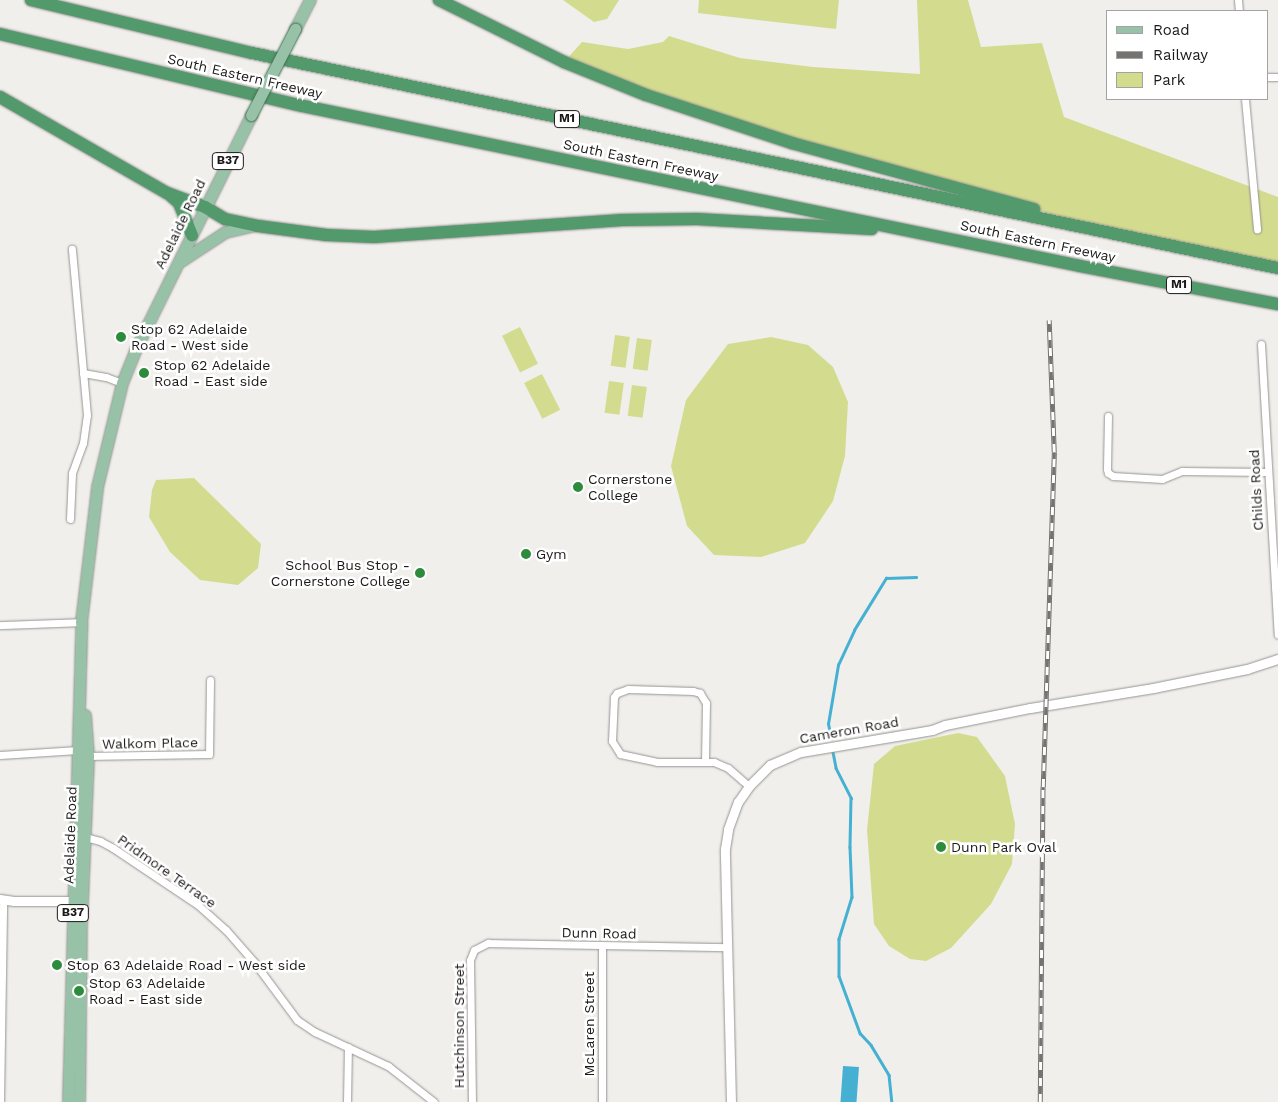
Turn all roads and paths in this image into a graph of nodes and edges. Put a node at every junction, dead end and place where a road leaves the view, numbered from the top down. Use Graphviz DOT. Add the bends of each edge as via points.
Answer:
graph roads {
  1 [pos="31,0"];
  2 [pos="310,0"];
  3 [pos="440,0"];
  4 [pos="0,34"];
  5 [pos="0,97"];
  6 [pos="1245,100"];
  7 [pos="168,193"];
  8 [pos="205,207"];
  9 [pos="258,226"];
  10 [pos="1257,228"];
  11 [pos="917,232"];
  12 [pos="1105,232"];
  13 [pos="192,236"];
  14 [pos="72,249"];
  15 [pos="179,262"];
  16 [pos="1278,268"];
  17 [pos="1278,304"];
  18 [pos="1261,344"];
  19 [pos="83,373"];
  20 [pos="122,383"];
  21 [pos="1108,416"];
  22 [pos="1268,472"];
  23 [pos="70,519"];
  24 [pos="81,622"];
  25 [pos="0,625"];
  26 [pos="1278,634"];
  27 [pos="1278,659"];
  28 [pos="210,680"];
  29 [pos="0,754"];
  30 [pos="81,754"];
  31 [pos="705,761"];
  32 [pos="749,786"];
  33 [pos="85,837"];
  34 [pos="2,899"];
  35 [pos="78,901"];
  36 [pos="602,945"];
  37 [pos="726,947"];
  38 [pos="474,950"];
  39 [pos="348,1047"];
  40 [pos="0,1102"];
  41 [pos="68,1102"];
  42 [pos="79,1102"];
  43 [pos="347,1102"];
  44 [pos="434,1102"];
  45 [pos="472,1102"];
  46 [pos="602,1102"];
  47 [pos="731,1102"];
  1 -- 12 [label="highway, South Eastern Freeway / M1" via="252,53"];
  2 -- 8 [label="main road, Adelaide Road / B37, bridge"];
  3 -- 12 [label="highway" via="564,62 706,117 1077,221"];
  4 -- 11 [label="highway, South Eastern Freeway / M1" via="303,106"];
  5 -- 7 [label="highway"];
  6 -- 10 [label="street"];
  7 -- 8 [label="highway"];
  7 -- 13 [label="highway" via="179,203"];
  8 -- 9 [label="highway" via="225,219"];
  8 -- 13 [label="main road, Adelaide Road / B37"];
  9 -- 11 [label="highway" via="326,235 374,237 622,220 697,219"];
  9 -- 15 [label="main road" via="225,232"];
  11 -- 17 [label="highway, South Eastern Freeway / M1"];
  12 -- 16 [label="highway, South Eastern Freeway / M1"];
  13 -- 15 [label="main road, Adelaide Road / B37"];
  14 -- 19 [label="street"];
  15 -- 20 [label="main road, Adelaide Road / B37" via="146,326"];
  18 -- 22 [label="street, Childs Road"];
  19 -- 20 [label="street"];
  19 -- 23 [label="street" via="87,415 83,443 72,474"];
  20 -- 24 [label="main road, Adelaide Road / B37" via="97,487"];
  21 -- 22 [label="street" via="1107,469 1113,476 1162,479 1182,471"];
  22 -- 26 [label="street, Childs Road"];
  24 -- 25 [label="street"];
  24 -- 30 [label="main road, Adelaide Road / B37"];
  27 -- 32 [label="street, Cameron Road" via="1247,669 1153,688 801,752 764,770"];
  28 -- 30 [label="street, Walkom Place" via="209,754"];
  29 -- 30 [label="street"];
  30 -- 33 [label="main road, Adelaide Road / B37"];
  30 -- 35 [label="main road, Adelaide Road / B37"];
  31 -- 31 [label="street" via="706,703 700,693 628,689 614,697 612,741 620,754 657,762"];
  31 -- 32 [label="street" via="722,765"];
  32 -- 37 [label="street, Cameron Road" via="735,807 725,849"];
  33 -- 35 [label="main road, Adelaide Road / B37"];
  33 -- 39 [label="street, Pridmore Terrace" via="102,842 198,905 254,962 297,1020"];
  34 -- 35 [label="street"];
  34 -- 40 [label="street"];
  35 -- 41 [label="main road, Adelaide Road / B37"];
  35 -- 42 [label="main road, Adelaide Road / B37"];
  36 -- 37 [label="street, Dunn Road"];
  36 -- 38 [label="street, Dunn Road" via="488,944"];
  36 -- 46 [label="street, McLaren Street"];
  37 -- 47 [label="street, Cameron Road"];
  38 -- 45 [label="street, Hutchinson Street" via="470,960"];
  39 -- 43 [label="street"];
  39 -- 44 [label="street, Pridmore Terrace" via="388,1066"];
}
